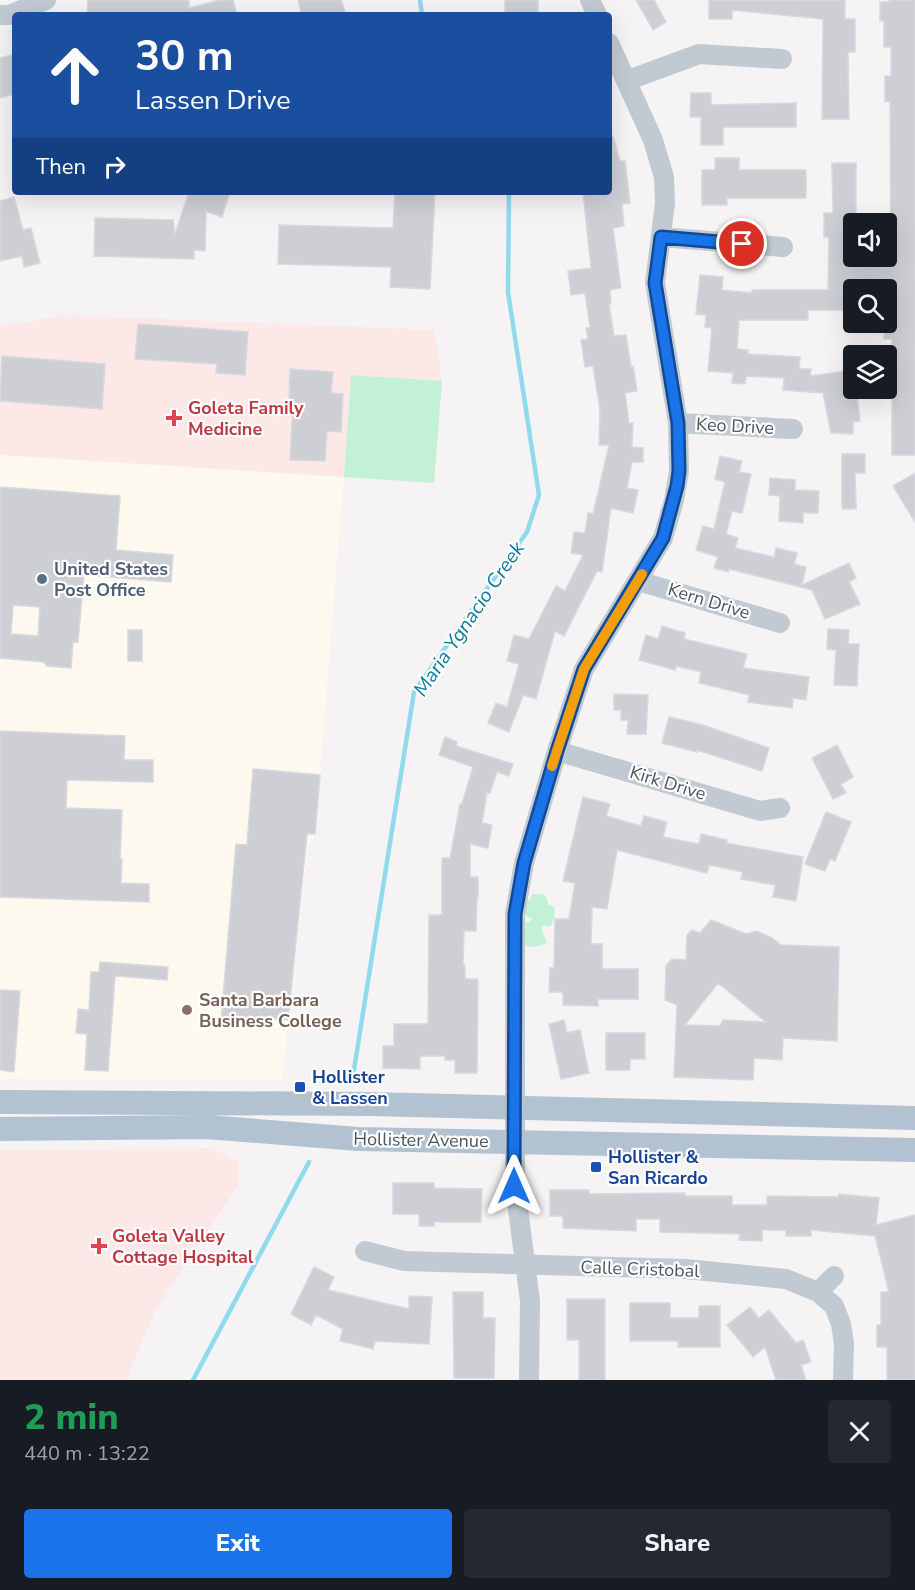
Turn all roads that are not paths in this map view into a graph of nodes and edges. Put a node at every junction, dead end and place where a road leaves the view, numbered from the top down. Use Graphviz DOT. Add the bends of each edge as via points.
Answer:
graph roads {
  1 [pos="46,0"];
  2 [pos="16,12"];
  3 [pos="612,50"];
  4 [pos="782,59"];
  5 [pos="626,81"];
  6 [pos="661,237"];
  7 [pos="783,247"];
  8 [pos="678,423"];
  9 [pos="793,429"];
  10 [pos="638,581"];
  11 [pos="780,623"];
  12 [pos="557,751"];
  13 [pos="780,808"];
  14 [pos="0,1102"];
  15 [pos="514,1108"];
  16 [pos="915,1118"];
  17 [pos="0,1130"];
  18 [pos="514,1142"];
  19 [pos="915,1150"];
  20 [pos="365,1251"];
  21 [pos="525,1264"];
  22 [pos="834,1276"];
  23 [pos="818,1292"];
  24 [pos="529,1380"];
  25 [pos="843,1380"];
  1 -- 2 [label="street"];
  3 -- 5 [label="street"];
  4 -- 5 [label="street" via="699,54"];
  5 -- 6 [label="street" via="653,140 664,177"];
  6 -- 7 [label="street"];
  6 -- 8 [label="street" via="655,283"];
  8 -- 9 [label="street, Keo Drive"];
  8 -- 10 [label="street" via="679,471 674,500 663,538"];
  10 -- 11 [label="street, Kern Drive"];
  10 -- 12 [label="street" via="584,669"];
  12 -- 13 [label="street, Kirk Drive" via="760,811"];
  12 -- 15 [label="street" via="524,863 515,914"];
  14 -- 15 [label="main road, Hollister Avenue"];
  15 -- 16 [label="main road, Hollister Avenue"];
  15 -- 18 [label="street"];
  17 -- 18 [label="main road, Hollister Avenue" via="207,1127 358,1139"];
  18 -- 19 [label="main road, Hollister Avenue"];
  18 -- 21 [label="street" via="515,1196"];
  20 -- 21 [label="street, Calle Cristobal" via="404,1261"];
  21 -- 23 [label="street, Calle Cristobal" via="685,1269 786,1280"];
  21 -- 24 [label="street" via="530,1301"];
  22 -- 23 [label="street"];
  23 -- 25 [label="street, Calle Cristobal" via="834,1306 841,1324"];
}
